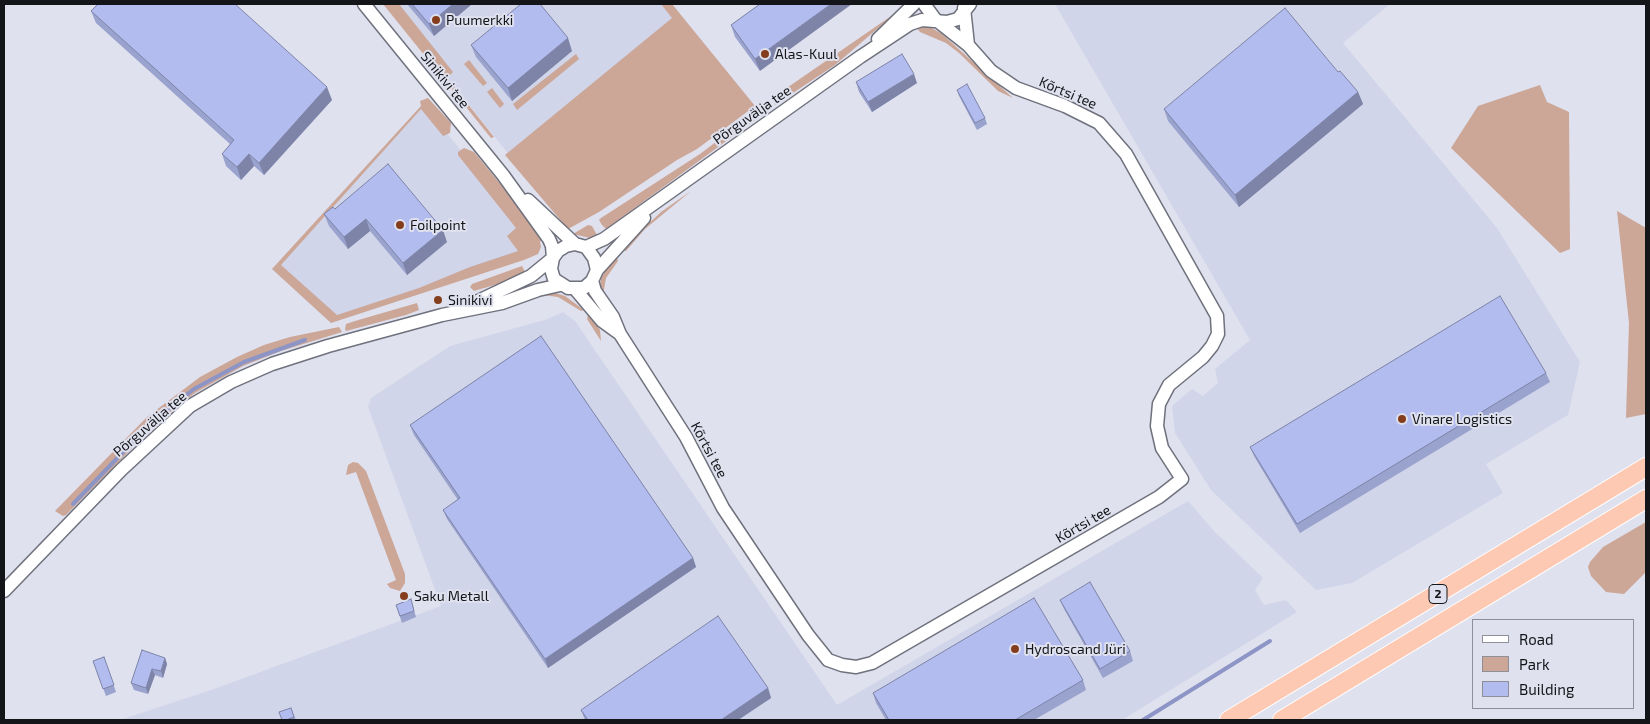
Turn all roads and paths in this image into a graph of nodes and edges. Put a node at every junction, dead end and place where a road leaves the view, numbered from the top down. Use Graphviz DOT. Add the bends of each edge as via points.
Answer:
graph roads {
  1 [pos="364,4"];
  2 [pos="914,4"];
  3 [pos="924,4"];
  4 [pos="966,6"];
  5 [pos="935,20"];
  6 [pos="968,45"];
  7 [pos="860,57"];
  8 [pos="503,175"];
  9 [pos="661,199"];
  10 [pos="581,246"];
  11 [pos="553,258"];
  12 [pos="594,275"];
  13 [pos="560,285"];
  14 [pos="575,289"];
  15 [pos="442,315"];
  16 [pos="620,334"];
  17 [pos="1646,467"];
  18 [pos="1646,499"];
  19 [pos="4,591"];
  20 [pos="1229,720"];
  21 [pos="1282,720"];
  1 -- 8 [label="street, Sinikivi tee"];
  2 -- 7 [label="street, Põrguvälja tee"];
  3 -- 5 [label="street, Kõrtsi tee"];
  4 -- 5 [label="street, Põrguvälja tee" via="958,19 947,22"];
  4 -- 6 [label="street"];
  5 -- 6 [label="street, Kõrtsi tee"];
  5 -- 7 [label="street, Põrguvälja tee" via="910,24"];
  6 -- 16 [label="street, Kõrtsi tee" via="991,71 1016,88 1099,122 1126,154 1217,316 1218,334 1212,346 1169,385 1159,404 1157,426 1162,448 1182,479 1159,498 872,663 856,667 842,665 828,660 808,635 723,508 686,437"];
  7 -- 9 [label="street, Põrguvälja tee"];
  8 -- 10 [label="street, Sinikivi tee"];
  8 -- 11 [label="street, Sinikivi tee" via="549,240"];
  9 -- 10 [label="street, Põrguvälja tee" via="604,239"];
  9 -- 12 [label="street, Põrguvälja tee"];
  10 -- 11 [label="street" via="566,246"];
  10 -- 12 [label="street" via="594,258"];
  11 -- 13 [label="street" via="554,279"];
  11 -- 15 [label="street, Põrguvälja tee" via="518,283"];
  12 -- 14 [label="street" via="584,288"];
  12 -- 16 [label="street, Kõrtsi tee" via="595,291"];
  13 -- 14 [label="street"];
  13 -- 15 [label="street, Põrguvälja tee" via="502,303"];
  14 -- 16 [label="street, Kõrtsi tee" via="602,322"];
  15 -- 19 [label="street, Põrguvälja tee" via="272,364 231,382 190,406 121,470"];
  17 -- 20 [label="highway, 2"];
  18 -- 21 [label="highway, 2"];
}
